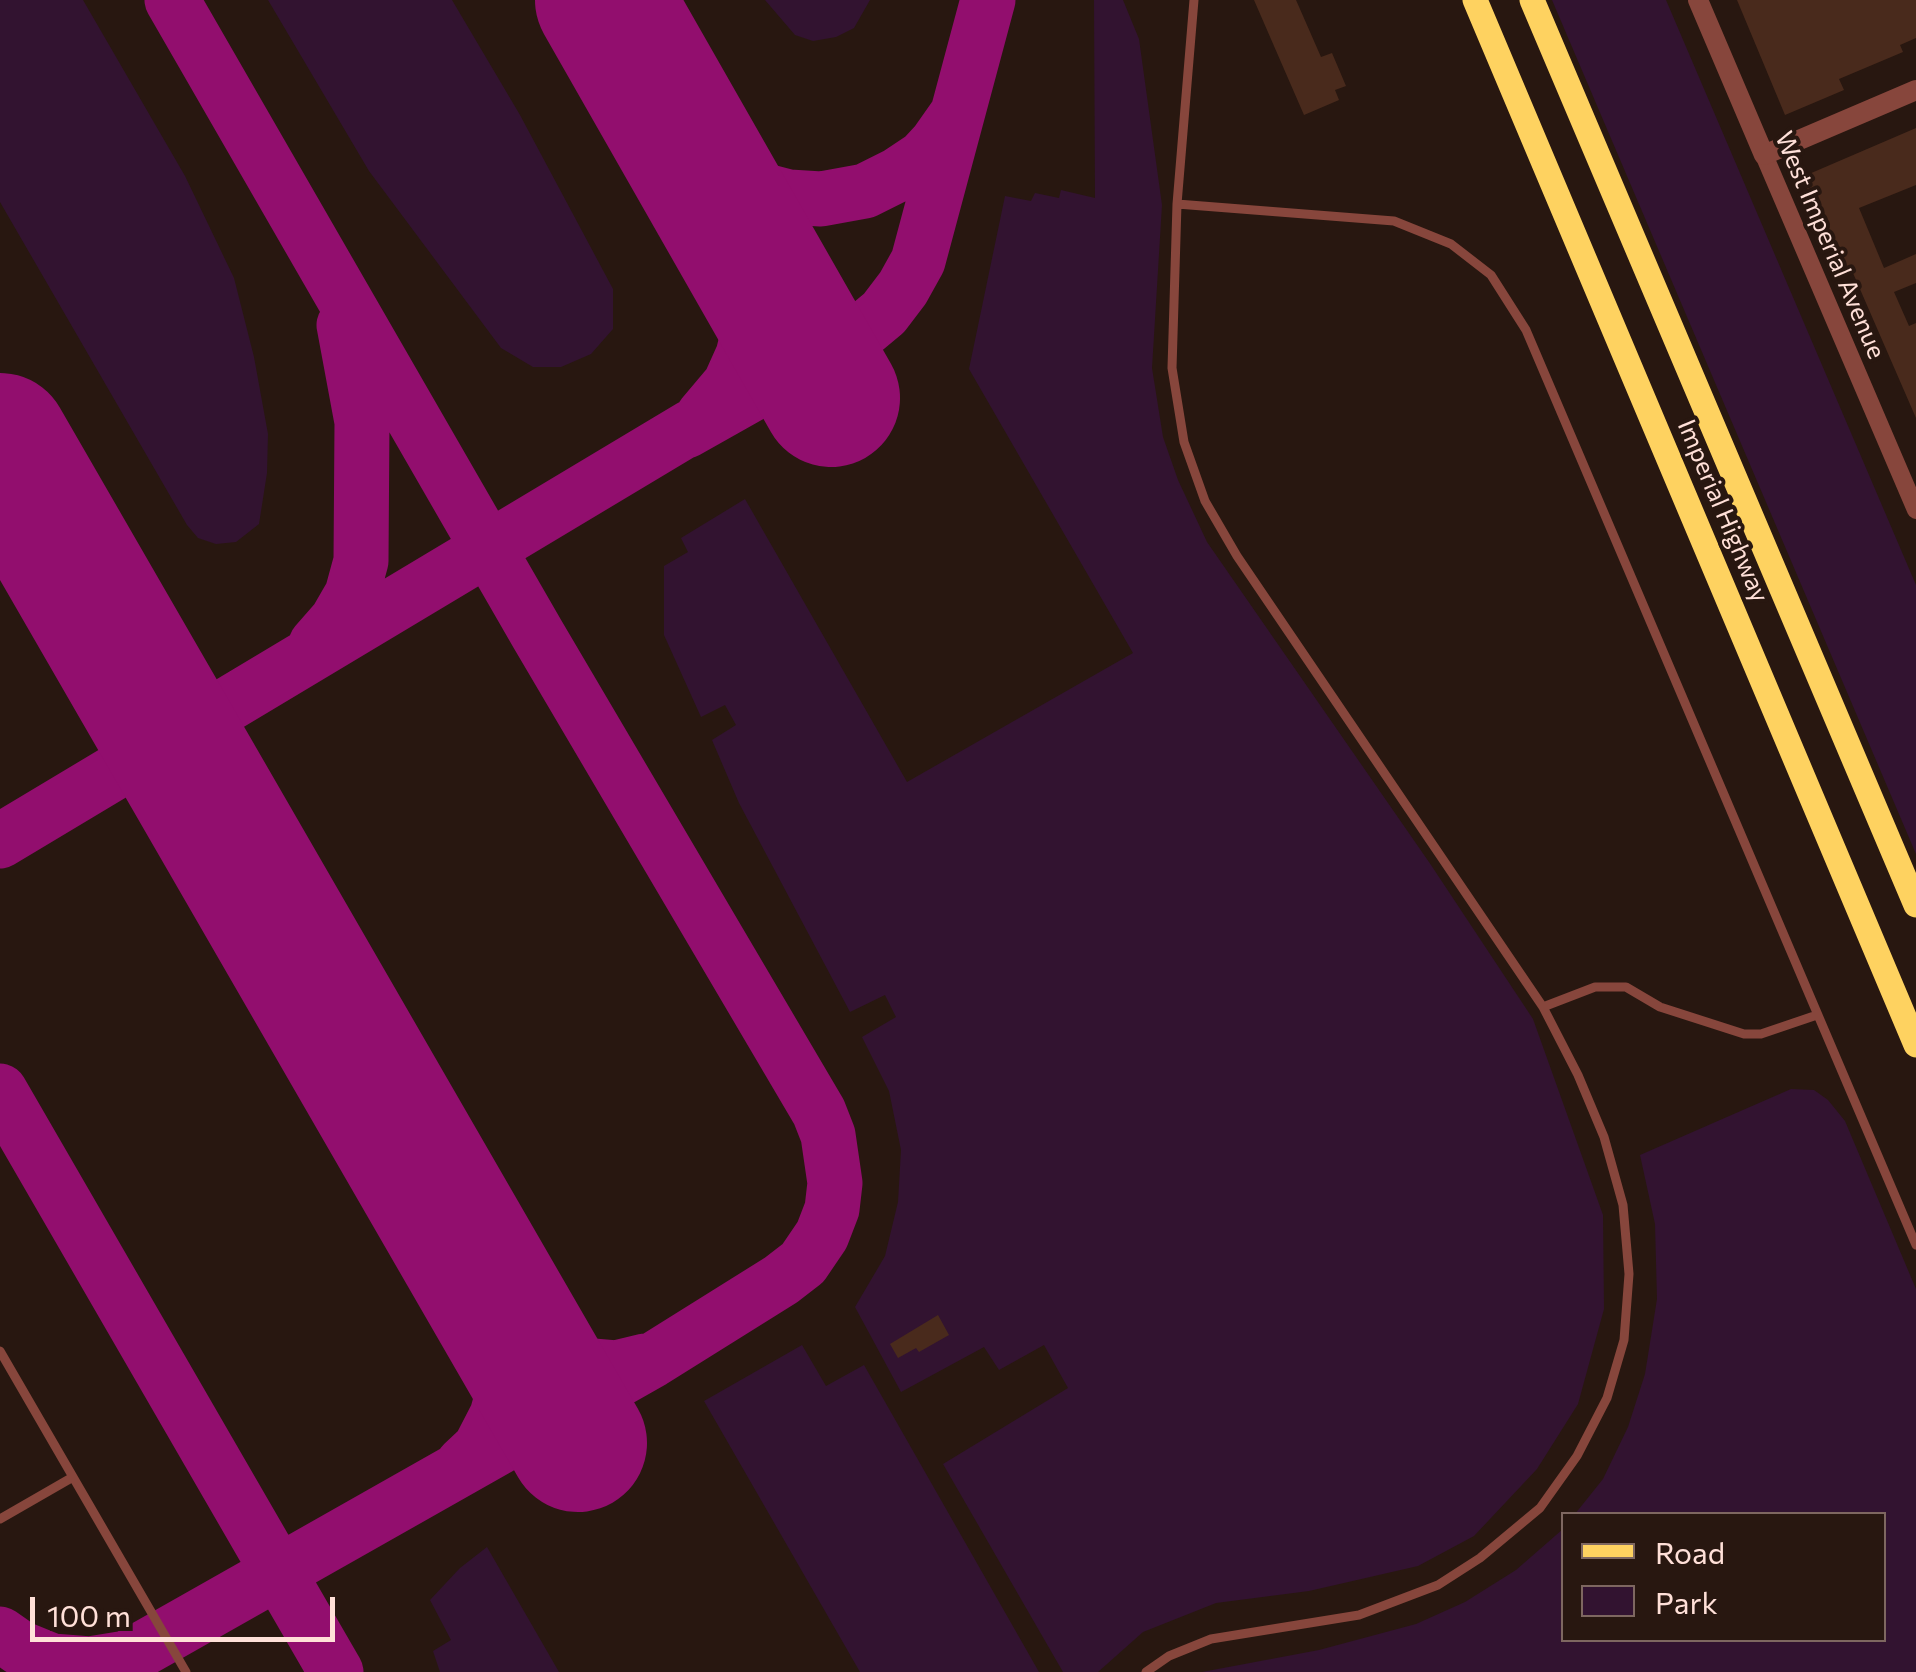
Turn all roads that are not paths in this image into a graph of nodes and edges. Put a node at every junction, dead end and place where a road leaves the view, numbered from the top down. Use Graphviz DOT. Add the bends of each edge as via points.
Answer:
graph roads {
  1 [pos="1194,0"];
  2 [pos="1475,0"];
  3 [pos="1532,0"];
  4 [pos="1698,0"];
  5 [pos="1916,90"];
  6 [pos="1764,155"];
  7 [pos="1178,204"];
  8 [pos="1916,510"];
  9 [pos="1916,904"];
  10 [pos="1543,1006"];
  11 [pos="1817,1015"];
  12 [pos="1916,1045"];
  13 [pos="1916,1245"];
  14 [pos="0,1350"];
  15 [pos="73,1477"];
  16 [pos="0,1519"];
  17 [pos="186,1672"];
  18 [pos="1146,1672"];
  1 -- 7 [label="lane"];
  2 -- 12 [label="main road, Imperial Highway"];
  3 -- 9 [label="main road, Imperial Highway"];
  4 -- 6 [label="street, West Imperial Avenue"];
  5 -- 6 [label="street"];
  6 -- 8 [label="street, West Imperial Avenue"];
  7 -- 10 [label="lane" via="1172,368 1184,442 1205,501"];
  7 -- 11 [label="lane" via="1394,221 1451,244 1492,274 1526,330"];
  10 -- 11 [label="lane" via="1595,987 1626,987 1660,1007 1744,1034"];
  10 -- 18 [label="lane" via="1604,1137 1624,1205 1630,1274 1616,1369 1577,1456 1540,1508 1438,1585 1359,1615 1210,1640"];
  11 -- 13 [label="lane"];
  14 -- 15 [label="lane"];
  15 -- 16 [label="lane"];
  15 -- 17 [label="lane"];
}
